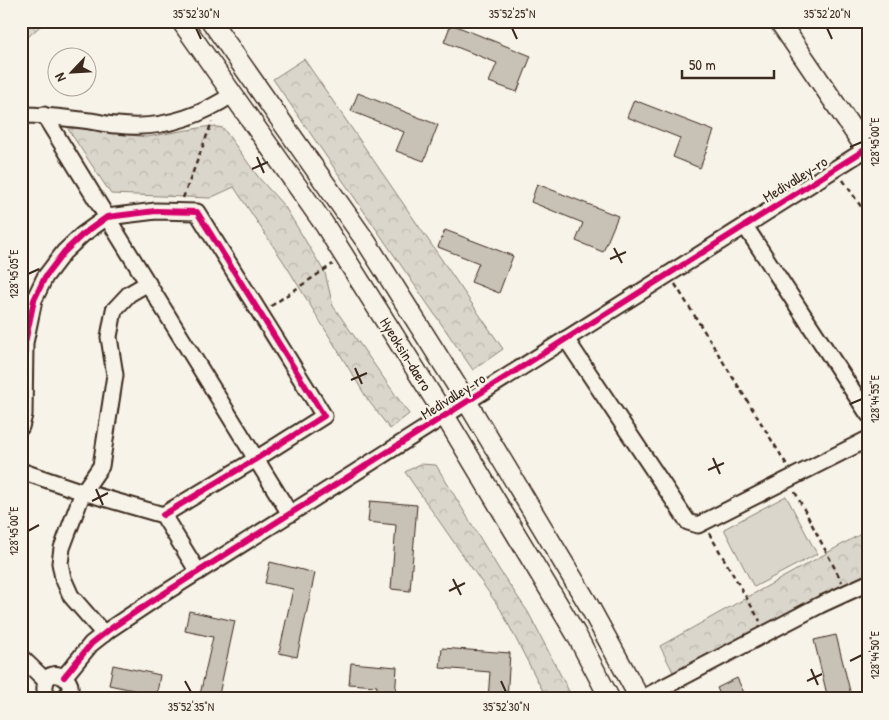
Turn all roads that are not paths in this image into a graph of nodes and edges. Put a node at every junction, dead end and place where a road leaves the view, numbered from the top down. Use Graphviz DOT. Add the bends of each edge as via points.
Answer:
graph roads {
  1 [pos="182,21"];
  2 [pos="211,21"];
  3 [pos="779,21"];
  4 [pos="226,99"];
  5 [pos="21,115"];
  6 [pos="44,115"];
  7 [pos="867,150"];
  8 [pos="107,217"];
  9 [pos="744,226"];
  10 [pos="148,283"];
  11 [pos="566,339"];
  12 [pos="467,402"];
  13 [pos="868,414"];
  14 [pos="445,416"];
  15 [pos="21,428"];
  16 [pos="868,439"];
  17 [pos="256,459"];
  18 [pos="21,471"];
  19 [pos="83,492"];
  20 [pos="290,514"];
  21 [pos="163,515"];
  22 [pos="198,572"];
  23 [pos="868,583"];
  24 [pos="104,634"];
  25 [pos="21,657"];
  26 [pos="64,677"];
  27 [pos="46,681"];
  28 [pos="61,698"];
  29 [pos="610,699"];
  30 [pos="641,699"];
  1 -- 4 [label="main road, Hyeoksin-daero"];
  2 -- 12 [label="main road" via="367,243"];
  3 -- 7 [label="main road"];
  4 -- 6 [label="street" via="176,122 143,126 116,126"];
  4 -- 14 [label="main road, Hyeoksin-daero" via="324,224"];
  5 -- 6 [label="street"];
  6 -- 8 [label="street"];
  7 -- 9 [label="street, Medivalley-ro"];
  8 -- 10 [label="street"];
  8 -- 15 [label="street" via="64,252 45,277 34,300 25,343"];
  8 -- 17 [label="street" via="156,211 197,212 324,416"];
  9 -- 11 [label="street, Medivalley-ro"];
  9 -- 13 [label="street"];
  10 -- 17 [label="street"];
  10 -- 19 [label="street" via="129,294 114,310 109,337 115,375 101,466"];
  11 -- 12 [label="street, Medivalley-ro"];
  11 -- 16 [label="street" via="688,522 698,525"];
  12 -- 14 [label="street, Medivalley-ro"];
  12 -- 30 [label="main road"];
  14 -- 20 [label="street, Medivalley-ro"];
  14 -- 29 [label="main road, Hyeoksin-daero" via="576,634"];
  17 -- 20 [label="street"];
  17 -- 21 [label="street"];
  18 -- 19 [label="street"];
  19 -- 21 [label="street"];
  19 -- 24 [label="street" via="62,548 60,563 71,596"];
  20 -- 22 [label="street, Medivalley-ro"];
  21 -- 22 [label="street"];
  22 -- 24 [label="street, Medivalley-ro"];
  23 -- 30 [label="street"];
  24 -- 26 [label="street, Medivalley-ro" via="91,644"];
  25 -- 27 [label="street"];
  26 -- 27 [label="street" via="56,675"];
  26 -- 28 [label="street" via="70,687 67,695"];
  27 -- 28 [label="street" via="48,696"];
}
